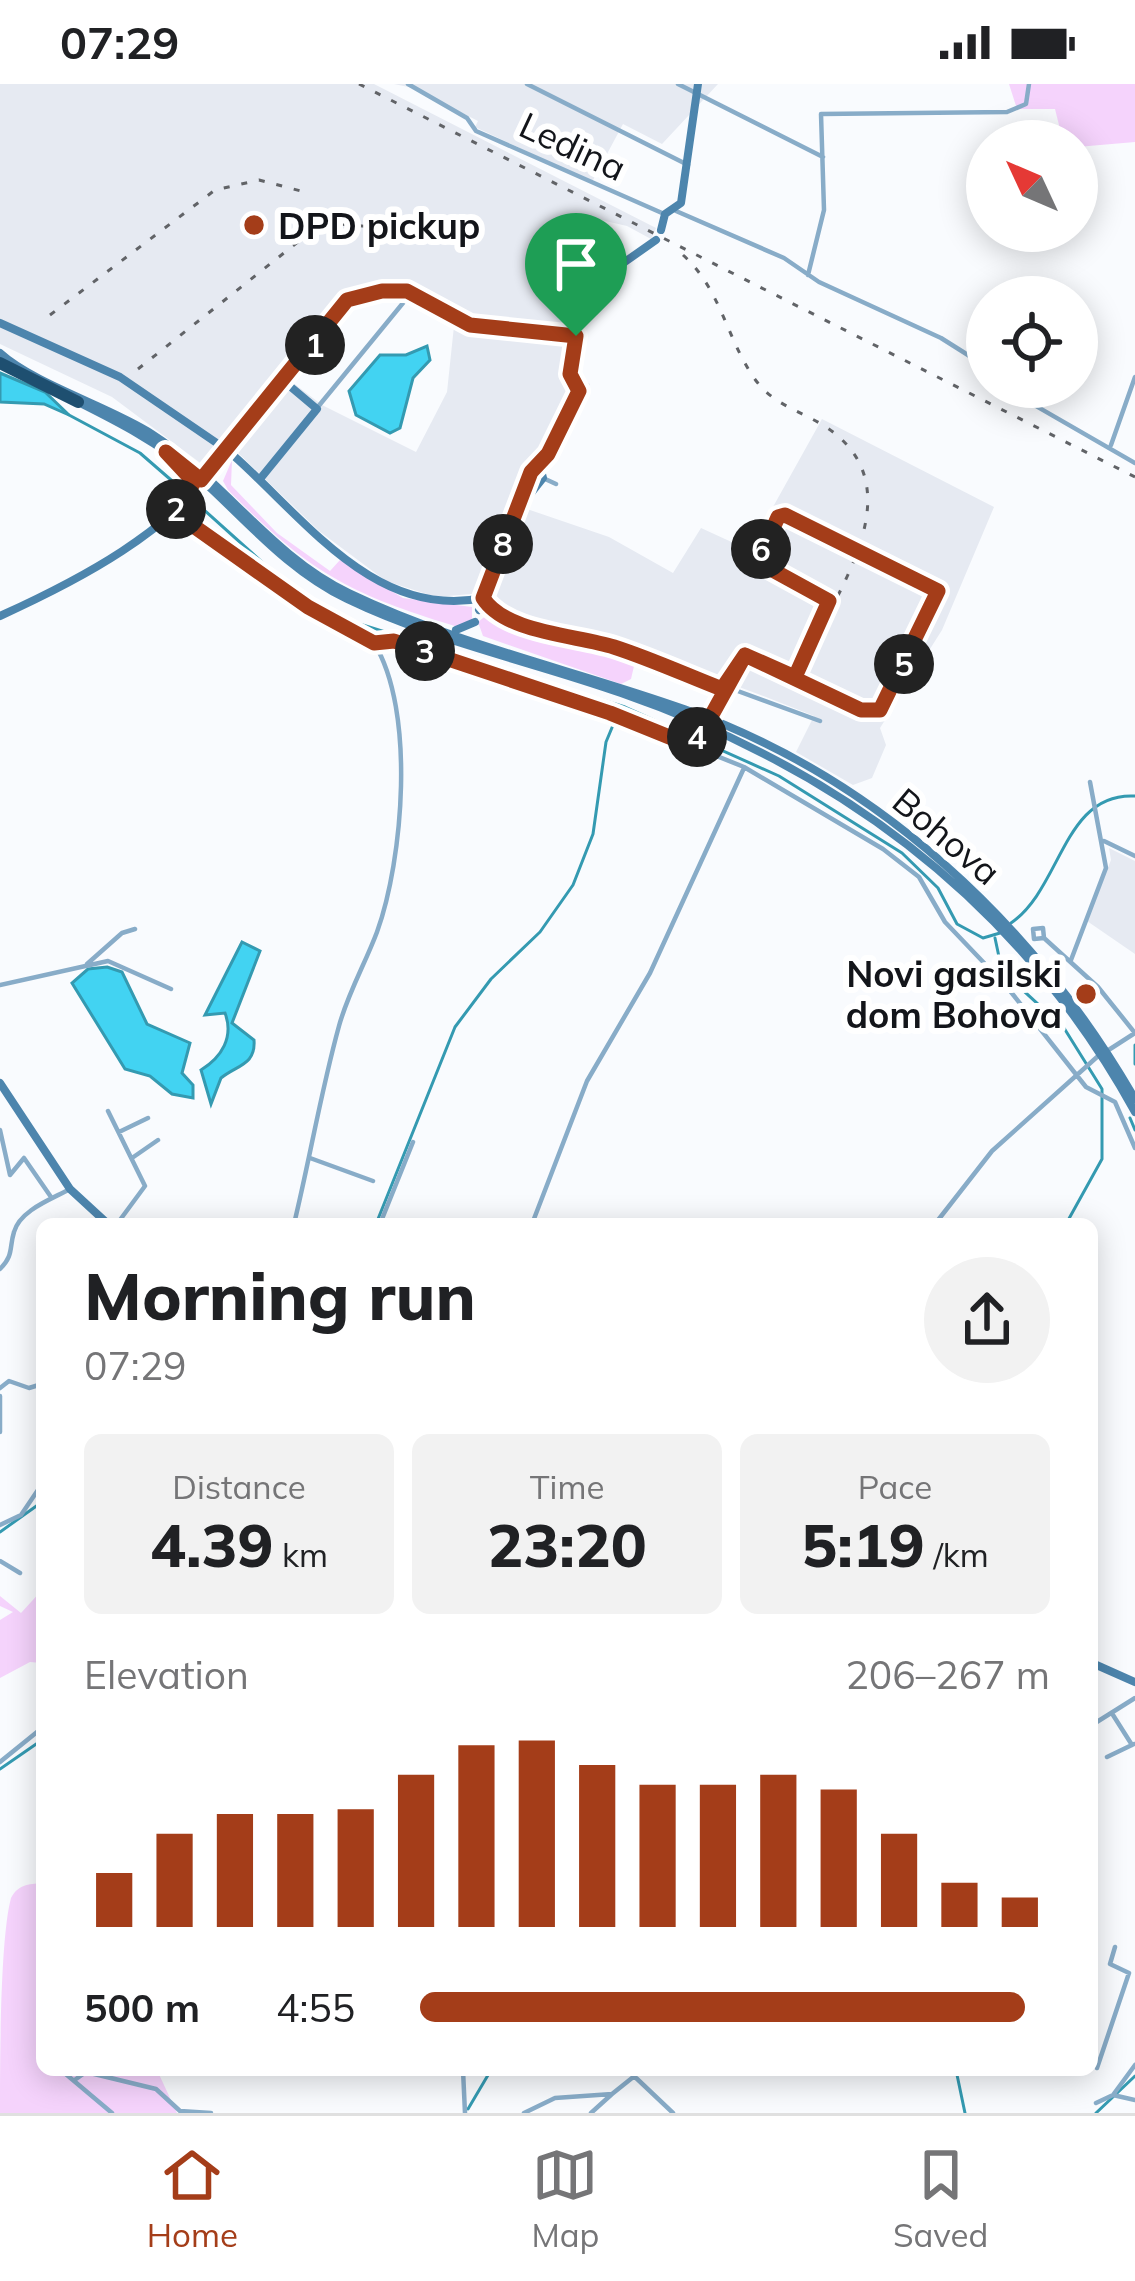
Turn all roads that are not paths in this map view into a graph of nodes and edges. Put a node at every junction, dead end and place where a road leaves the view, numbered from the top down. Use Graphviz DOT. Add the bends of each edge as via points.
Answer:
graph roads {
  1 [pos="408,84"];
  2 [pos="530,84"];
  3 [pos="678,84"];
  4 [pos="1029,84"];
  5 [pos="697,88"];
  6 [pos="823,157"];
  7 [pos="688,166"];
  8 [pos="676,211"];
  9 [pos="665,214"];
  10 [pos="661,230"];
  11 [pos="656,241"];
  12 [pos="808,275"];
  13 [pos="412,292"];
  14 [pos="0,323"];
  15 [pos="576,336"];
  16 [pos="966,354"];
  17 [pos="1,359"];
  18 [pos="1135,377"];
  19 [pos="285,382"];
  20 [pos="78,402"];
  21 [pos="1038,408"];
  22 [pos="317,409"];
  23 [pos="1111,445"];
  24 [pos="166,452"];
  25 [pos="228,453"];
  26 [pos="1135,463"];
  27 [pos="538,476"];
  28 [pos="260,479"];
  29 [pos="206,480"];
  30 [pos="556,484"];
  31 [pos="194,492"];
  32 [pos="237,504"];
  33 [pos="175,513"];
  34 [pos="480,604"];
  35 [pos="0,616"];
  36 [pos="475,622"];
  37 [pos="440,628"];
  38 [pos="469,641"];
  39 [pos="374,643"];
  40 [pos="489,644"];
  41 [pos="795,677"];
  42 [pos="723,687"];
  43 [pos="705,721"];
  44 [pos="820,721"];
  45 [pos="694,746"];
  46 [pos="744,767"];
  47 [pos="1090,782"];
  48 [pos="1104,841"];
  49 [pos="1135,856"];
  50 [pos="135,929"];
  51 [pos="1044,938"];
  52 [pos="1071,960"];
  53 [pos="87,964"];
  54 [pos="0,985"];
  55 [pos="172,989"];
  56 [pos="1135,1033"];
  57 [pos="1097,1057"];
  58 [pos="1074,1073"];
  59 [pos="0,1082"];
  60 [pos="1135,1100"];
  61 [pos="108,1111"];
  62 [pos="1135,1112"];
  63 [pos="148,1118"];
  64 [pos="0,1130"];
  65 [pos="119,1132"];
  66 [pos="158,1140"];
  67 [pos="413,1142"];
  68 [pos="1135,1148"];
  69 [pos="132,1158"];
  70 [pos="310,1158"];
  71 [pos="373,1181"];
  72 [pos="70,1189"];
  73 [pos="51,1197"];
  74 [pos="101,1218"];
  75 [pos="121,1218"];
  76 [pos="295,1218"];
  77 [pos="382,1218"];
  78 [pos="534,1218"];
  79 [pos="940,1218"];
  80 [pos="0,1269"];
  81 [pos="0,1373"];
  82 [pos="9,1381"];
  83 [pos="36,1386"];
  84 [pos="0,1392"];
  85 [pos="0,1432"];
  86 [pos="36,1493"];
  87 [pos="0,1526"];
  88 [pos="0,1561"];
  89 [pos="20,1573"];
  90 [pos="1098,1666"];
  91 [pos="1135,1682"];
  92 [pos="1135,1698"];
  93 [pos="1112,1713"];
  94 [pos="1098,1721"];
  95 [pos="36,1733"];
  96 [pos="1134,1745"];
  97 [pos="1107,1757"];
  98 [pos="0,1762"];
  99 [pos="1115,1947"];
  100 [pos="1125,1988"];
  101 [pos="1135,1991"];
  102 [pos="1098,2065"];
  103 [pos="1135,2065"];
  104 [pos="71,2076"];
  105 [pos="80,2076"];
  106 [pos="104,2076"];
  107 [pos="464,2076"];
  108 [pos="634,2076"];
  109 [pos="76,2079"];
  110 [pos="612,2094"];
  111 [pos="1116,2096"];
  112 [pos="1135,2100"];
  113 [pos="1096,2103"];
  114 [pos="112,2113"];
  115 [pos="211,2113"];
  116 [pos="465,2113"];
  117 [pos="524,2113"];
  118 [pos="591,2113"];
  119 [pos="673,2113"];
  1 -- 9 [label="street, Ledina" via="477,131"];
  2 -- 7 [label="street"];
  3 -- 5 [label="street"];
  4 -- 6 [label="street" via="1026,104 1007,112 823,113"];
  5 -- 6 [label="street"];
  5 -- 7 [label="main road"];
  6 -- 12 [label="street" via="824,211"];
  7 -- 8 [label="main road"];
  8 -- 9 [label="main road"];
  8 -- 12 [label="street"];
  9 -- 10 [label="main road"];
  11 -- 15 [label="main road" via="584,290"];
  12 -- 16 [label="street"];
  13 -- 15 [label="street" via="470,325"];
  13 -- 19 [label="street" via="347,300"];
  13 -- 22 [label="street"];
  14 -- 25 [label="main road" via="120,376"];
  15 -- 27 [label="main road" via="570,374 579,391"];
  17 -- 20 [label="highway"];
  17 -- 29 [label="main road" via="140,426"];
  18 -- 23 [label="street"];
  19 -- 22 [label="main road"];
  19 -- 25 [label="main road"];
  20 -- 24 [label="main road"];
  21 -- 23 [label="street"];
  22 -- 28 [label="main road"];
  23 -- 26 [label="street"];
  24 -- 29 [label="main road"];
  24 -- 31 [label="main road" via="192,477"];
  25 -- 28 [label="main road"];
  25 -- 29 [label="main road"];
  25 -- 32 [label="main road" via="222,484"];
  27 -- 30 [label="street"];
  27 -- 34 [label="main road"];
  28 -- 34 [label="main road" via="369,575 419,598"];
  29 -- 31 [label="main road"];
  29 -- 32 [label="main road"];
  29 -- 38 [label="main road" via="276,552 322,585"];
  31 -- 33 [label="main road"];
  32 -- 37 [label="main road" via="324,580"];
  33 -- 35 [label="main road" via="117,558"];
  33 -- 39 [label="street"];
  34 -- 36 [label="main road"];
  34 -- 42 [label="street"];
  36 -- 37 [label="main road" via="461,632"];
  36 -- 38 [label="main road"];
  36 -- 40 [label="main road"];
  37 -- 38 [label="main road"];
  38 -- 40 [label="main road"];
  38 -- 43 [label="main road"];
  39 -- 45 [label="street" via="394,641"];
  39 -- 70 [label="street" via="400,766 397,840 376,933 337,1033"];
  40 -- 43 [label="main road"];
  41 -- 41 [label="street" via="878,712 938,591 778,517 758,562 829,601"];
  41 -- 42 [label="street" via="753,656 740,658"];
  42 -- 43 [label="street"];
  42 -- 44 [label="street"];
  43 -- 45 [label="street"];
  43 -- 57 [label="main road, Bohova" via="800,770 930,859 1006,927"];
  45 -- 46 [label="street"];
  46 -- 58 [label="street" via="839,820 919,878 945,922"];
  46 -- 78 [label="street" via="650,973 587,1081"];
  47 -- 48 [label="street"];
  48 -- 49 [label="street"];
  48 -- 52 [label="street" via="1104,876"];
  50 -- 53 [label="street"];
  51 -- 52 [label="street"];
  52 -- 56 [label="street"];
  53 -- 54 [label="street"];
  53 -- 55 [label="street" via="122,964"];
  56 -- 57 [label="street"];
  57 -- 58 [label="street"];
  57 -- 60 [label="main road, Bohova"];
  57 -- 62 [label="main road, Bohova"];
  58 -- 68 [label="street" via="1108,1096"];
  58 -- 79 [label="street" via="992,1151"];
  59 -- 72 [label="main road"];
  61 -- 65 [label="street"];
  63 -- 65 [label="street"];
  64 -- 73 [label="street" via="10,1175 24,1158"];
  65 -- 69 [label="street"];
  66 -- 69 [label="street"];
  67 -- 77 [label="street"];
  69 -- 75 [label="street" via="145,1186"];
  70 -- 71 [label="street"];
  70 -- 76 [label="street"];
  72 -- 73 [label="street"];
  72 -- 74 [label="main road"];
  73 -- 80 [label="street" via="17,1224"];
  81 -- 82 [label="street"];
  82 -- 83 [label="street"];
  82 -- 84 [label="street"];
  84 -- 85 [label="street"];
  86 -- 87 [label="street" via="21,1516"];
  88 -- 89 [label="street"];
  90 -- 91 [label="main road"];
  92 -- 93 [label="street"];
  93 -- 94 [label="street"];
  93 -- 96 [label="street"];
  95 -- 98 [label="street"];
  96 -- 97 [label="street"];
  99 -- 100 [label="street" via="1110,1964 1129,1971"];
  100 -- 101 [label="street"];
  100 -- 102 [label="street"];
  103 -- 111 [label="street"];
  104 -- 109 [label="street"];
  105 -- 109 [label="street"];
  106 -- 115 [label="street" via="146,2085 180,2111"];
  107 -- 116 [label="street"];
  108 -- 110 [label="street"];
  108 -- 119 [label="street"];
  109 -- 114 [label="street"];
  110 -- 117 [label="street" via="555,2098"];
  110 -- 118 [label="street"];
  111 -- 112 [label="street"];
  111 -- 113 [label="street"];
}
